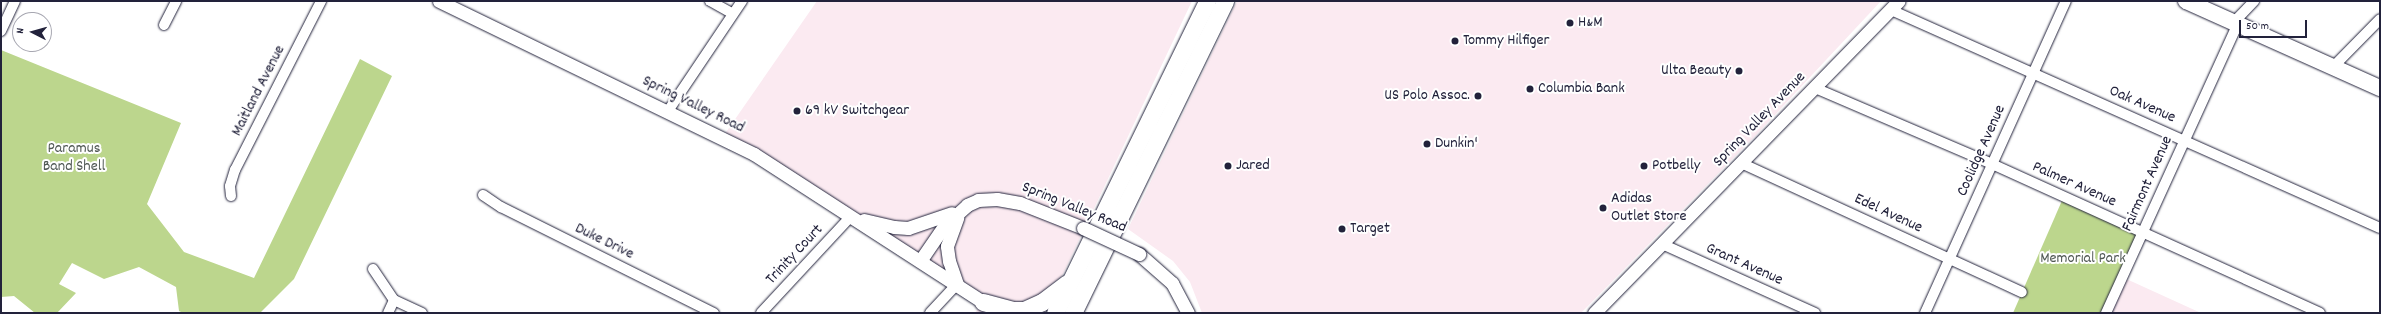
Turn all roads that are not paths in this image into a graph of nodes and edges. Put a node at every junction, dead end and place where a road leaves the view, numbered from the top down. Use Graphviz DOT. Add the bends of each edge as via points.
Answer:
graph roads {
  1 [pos="15,1"];
  2 [pos="176,1"];
  3 [pos="321,1"];
  4 [pos="439,1"];
  5 [pos="710,1"];
  6 [pos="742,1"];
  7 [pos="1207,1"];
  8 [pos="1225,1"];
  9 [pos="2066,1"];
  10 [pos="2186,1"];
  11 [pos="2254,1"];
  12 [pos="1896,5"];
  13 [pos="733,14"];
  14 [pos="2380,19"];
  15 [pos="2236,23"];
  16 [pos="164,25"];
  17 [pos="1,31"];
  18 [pos="2333,67"];
  19 [pos="2033,73"];
  20 [pos="1814,88"];
  21 [pos="2380,88"];
  22 [pos="668,111"];
  23 [pos="2184,140"];
  24 [pos="1741,163"];
  25 [pos="1992,164"];
  26 [pos="483,195"];
  27 [pos="231,196"];
  28 [pos="963,208"];
  29 [pos="851,216"];
  30 [pos="2380,228"];
  31 [pos="2143,232"];
  32 [pos="1662,244"];
  33 [pos="1950,259"];
  34 [pos="920,261"];
  35 [pos="373,269"];
  36 [pos="1078,283"];
  37 [pos="957,284"];
  38 [pos="2022,292"];
  39 [pos="394,300"];
  40 [pos="989,308"];
  41 [pos="388,313"];
  42 [pos="422,313"];
  43 [pos="714,313"];
  44 [pos="760,313"];
  45 [pos="930,313"];
  46 [pos="1055,313"];
  47 [pos="1073,313"];
  48 [pos="1086,313"];
  49 [pos="1188,313"];
  50 [pos="1594,313"];
  51 [pos="1815,313"];
  52 [pos="1925,313"];
  53 [pos="2106,313"];
  54 [pos="2320,313"];
  1 -- 17 [label="street"];
  2 -- 16 [label="street"];
  3 -- 27 [label="street, Maitland Avenue" via="235,170 230,186"];
  4 -- 22 [label="street, Spring Valley Road"];
  5 -- 13 [label="street"];
  6 -- 13 [label="street"];
  7 -- 36 [label="highway"];
  8 -- 36 [label="highway"];
  9 -- 19 [label="street, Coolidge Avenue"];
  10 -- 15 [label="main road"];
  11 -- 15 [label="street, Fairmont Avenue"];
  12 -- 19 [label="street, Oak Avenue"];
  12 -- 20 [label="street, Spring Valley Avenue"];
  13 -- 22 [label="street"];
  14 -- 18 [label="street"];
  15 -- 18 [label="main road"];
  15 -- 23 [label="street, Fairmont Avenue"];
  18 -- 21 [label="main road"];
  19 -- 23 [label="street, Oak Avenue"];
  19 -- 25 [label="street, Coolidge Avenue"];
  20 -- 24 [label="street, Spring Valley Avenue"];
  20 -- 25 [label="street, Palmer Avenue"];
  22 -- 29 [label="street, Spring Valley Road" via="754,154"];
  23 -- 30 [label="street, Oak Avenue"];
  23 -- 31 [label="street, Fairmont Avenue"];
  24 -- 32 [label="street, Spring Valley Avenue"];
  24 -- 33 [label="street, Edel Avenue"];
  25 -- 31 [label="street, Palmer Avenue"];
  25 -- 33 [label="street, Coolidge Avenue"];
  26 -- 43 [label="street, Duke Drive" via="501,207"];
  28 -- 29 [label="street" via="908,228"];
  28 -- 34 [label="street, Spring Valley Road" via="938,232"];
  28 -- 37 [label="street" via="950,232 947,246 948,261"];
  28 -- 49 [label="street, Spring Valley Road, bridge" via="978,200 1004,200 1084,228 1139,254 1172,283"];
  29 -- 34 [label="street, Spring Valley Road"];
  29 -- 44 [label="street, Trinity Court"];
  31 -- 53 [label="street, Fairmont Avenue"];
  31 -- 54 [label="street, Palmer Avenue"];
  32 -- 50 [label="street, Spring Valley Avenue"];
  32 -- 51 [label="street, Grant Avenue"];
  33 -- 38 [label="street, Edel Avenue"];
  33 -- 52 [label="street, Coolidge Avenue"];
  34 -- 37 [label="street, Spring Valley Road"];
  35 -- 39 [label="street"];
  36 -- 40 [label="highway" via="1030,308"];
  36 -- 46 [label="highway"];
  36 -- 47 [label="highway"];
  36 -- 48 [label="highway"];
  37 -- 40 [label="street, Spring Valley Road"];
  37 -- 45 [label="street"];
  39 -- 41 [label="street"];
  39 -- 42 [label="street"];
}
